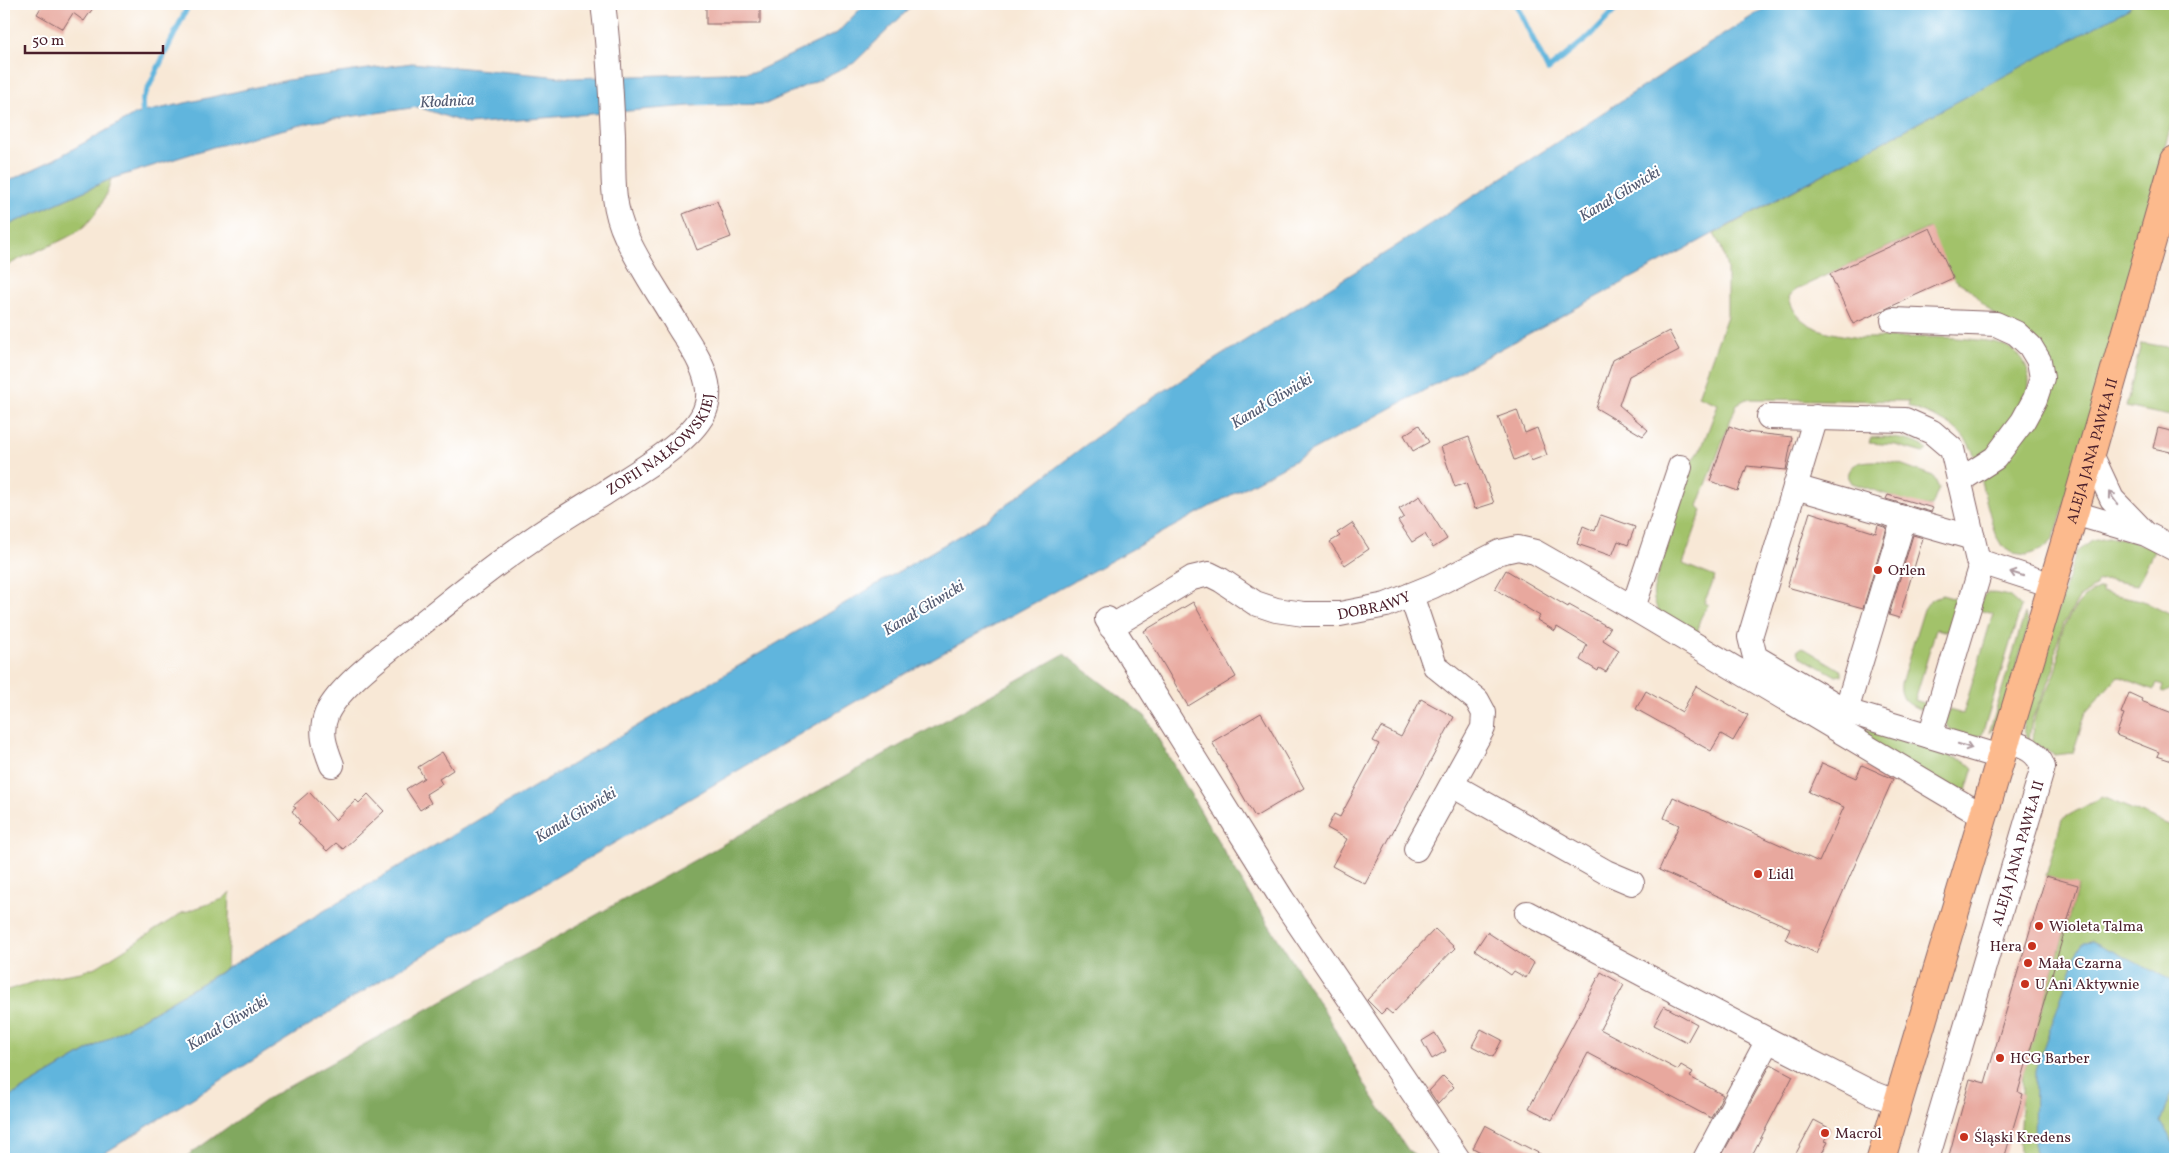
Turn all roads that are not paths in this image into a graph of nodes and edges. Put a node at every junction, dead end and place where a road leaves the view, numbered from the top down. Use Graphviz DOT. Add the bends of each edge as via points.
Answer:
graph roads {
  1 [pos="603,4"];
  2 [pos="2175,160"];
  3 [pos="1892,320"];
  4 [pos="1769,417"];
  5 [pos="1816,417"];
  6 [pos="2091,454"];
  7 [pos="1680,467"];
  8 [pos="1959,481"];
  9 [pos="1795,486"];
  10 [pos="2074,513"];
  11 [pos="1904,518"];
  12 [pos="2146,534"];
  13 [pos="1973,538"];
  14 [pos="2175,549"];
  15 [pos="1982,564"];
  16 [pos="2052,584"];
  17 [pos="1411,595"];
  18 [pos="1633,608"];
  19 [pos="1846,711"];
  20 [pos="1930,736"];
  21 [pos="2003,748"];
  22 [pos="332,765"];
  23 [pos="1452,785"];
  24 [pos="1983,816"];
  25 [pos="1416,849"];
  26 [pos="1632,883"];
  27 [pos="1526,913"];
  28 [pos="1768,1040"];
  29 [pos="1898,1103"];
  30 [pos="1458,1159"];
  31 [pos="1705,1159"];
  32 [pos="1881,1159"];
  33 [pos="1927,1159"];
  1 -- 22 [label="street, ZOFII NAŁKOWSKIEJ" via="608,40 616,206 634,253 704,374 708,390 702,416 690,433 643,468 485,573 344,691 327,714 322,732 323,744"];
  2 -- 6 [label="main road, ALEJA JANA PAWŁA II"];
  3 -- 8 [label="street" via="1996,324 2016,333 2030,346 2039,361 2042,378 2023,421 1995,458"];
  4 -- 5 [label="street"];
  5 -- 8 [label="street" via="1905,420 1932,432 1952,449"];
  5 -- 9 [label="street"];
  6 -- 10 [label="main road, ALEJA JANA PAWŁA II"];
  12 -- 6 [label="street, one-way" via="2112,499"];
  7 -- 18 [label="street"];
  8 -- 13 [label="street"];
  9 -- 11 [label="street"];
  9 -- 19 [label="street" via="1750,637 1756,657"];
  10 -- 12 [label="street"];
  10 -- 16 [label="main road, ALEJA JANA PAWŁA II"];
  11 -- 13 [label="street"];
  11 -- 19 [label="street"];
  12 -- 14 [label="street"];
  13 -- 15 [label="street" via="1978,561"];
  16 -- 15 [label="street, one-way"];
  15 -- 20 [label="street"];
  16 -- 21 [label="main road, ALEJA JANA PAWŁA II"];
  17 -- 18 [label="street, DOBRAWY" via="1500,552 1518,548 1535,552"];
  17 -- 23 [label="street" via="1435,666 1477,700 1484,713 1483,728"];
  17 -- 30 [label="street, DOBRAWY" via="1386,605 1340,614 1304,614 1255,603 1209,574 1192,578 1109,623 1282,899"];
  18 -- 24 [label="street, DOBRAWY"];
  19 -- 20 [label="street"];
  20 -- 21 [label="street, one-way"];
  21 -- 24 [label="main road, ALEJA JANA PAWŁA II"];
  21 -- 33 [label="street, ALEJA JANA PAWŁA II" via="2028,747 2039,756 2043,767"];
  23 -- 25 [label="street"];
  23 -- 26 [label="street" via="1606,872"];
  24 -- 29 [label="main road, ALEJA JANA PAWŁA II"];
  27 -- 28 [label="street"];
  28 -- 29 [label="street"];
  28 -- 31 [label="street"];
  29 -- 32 [label="main road, ALEJA JANA PAWŁA II"];
}
